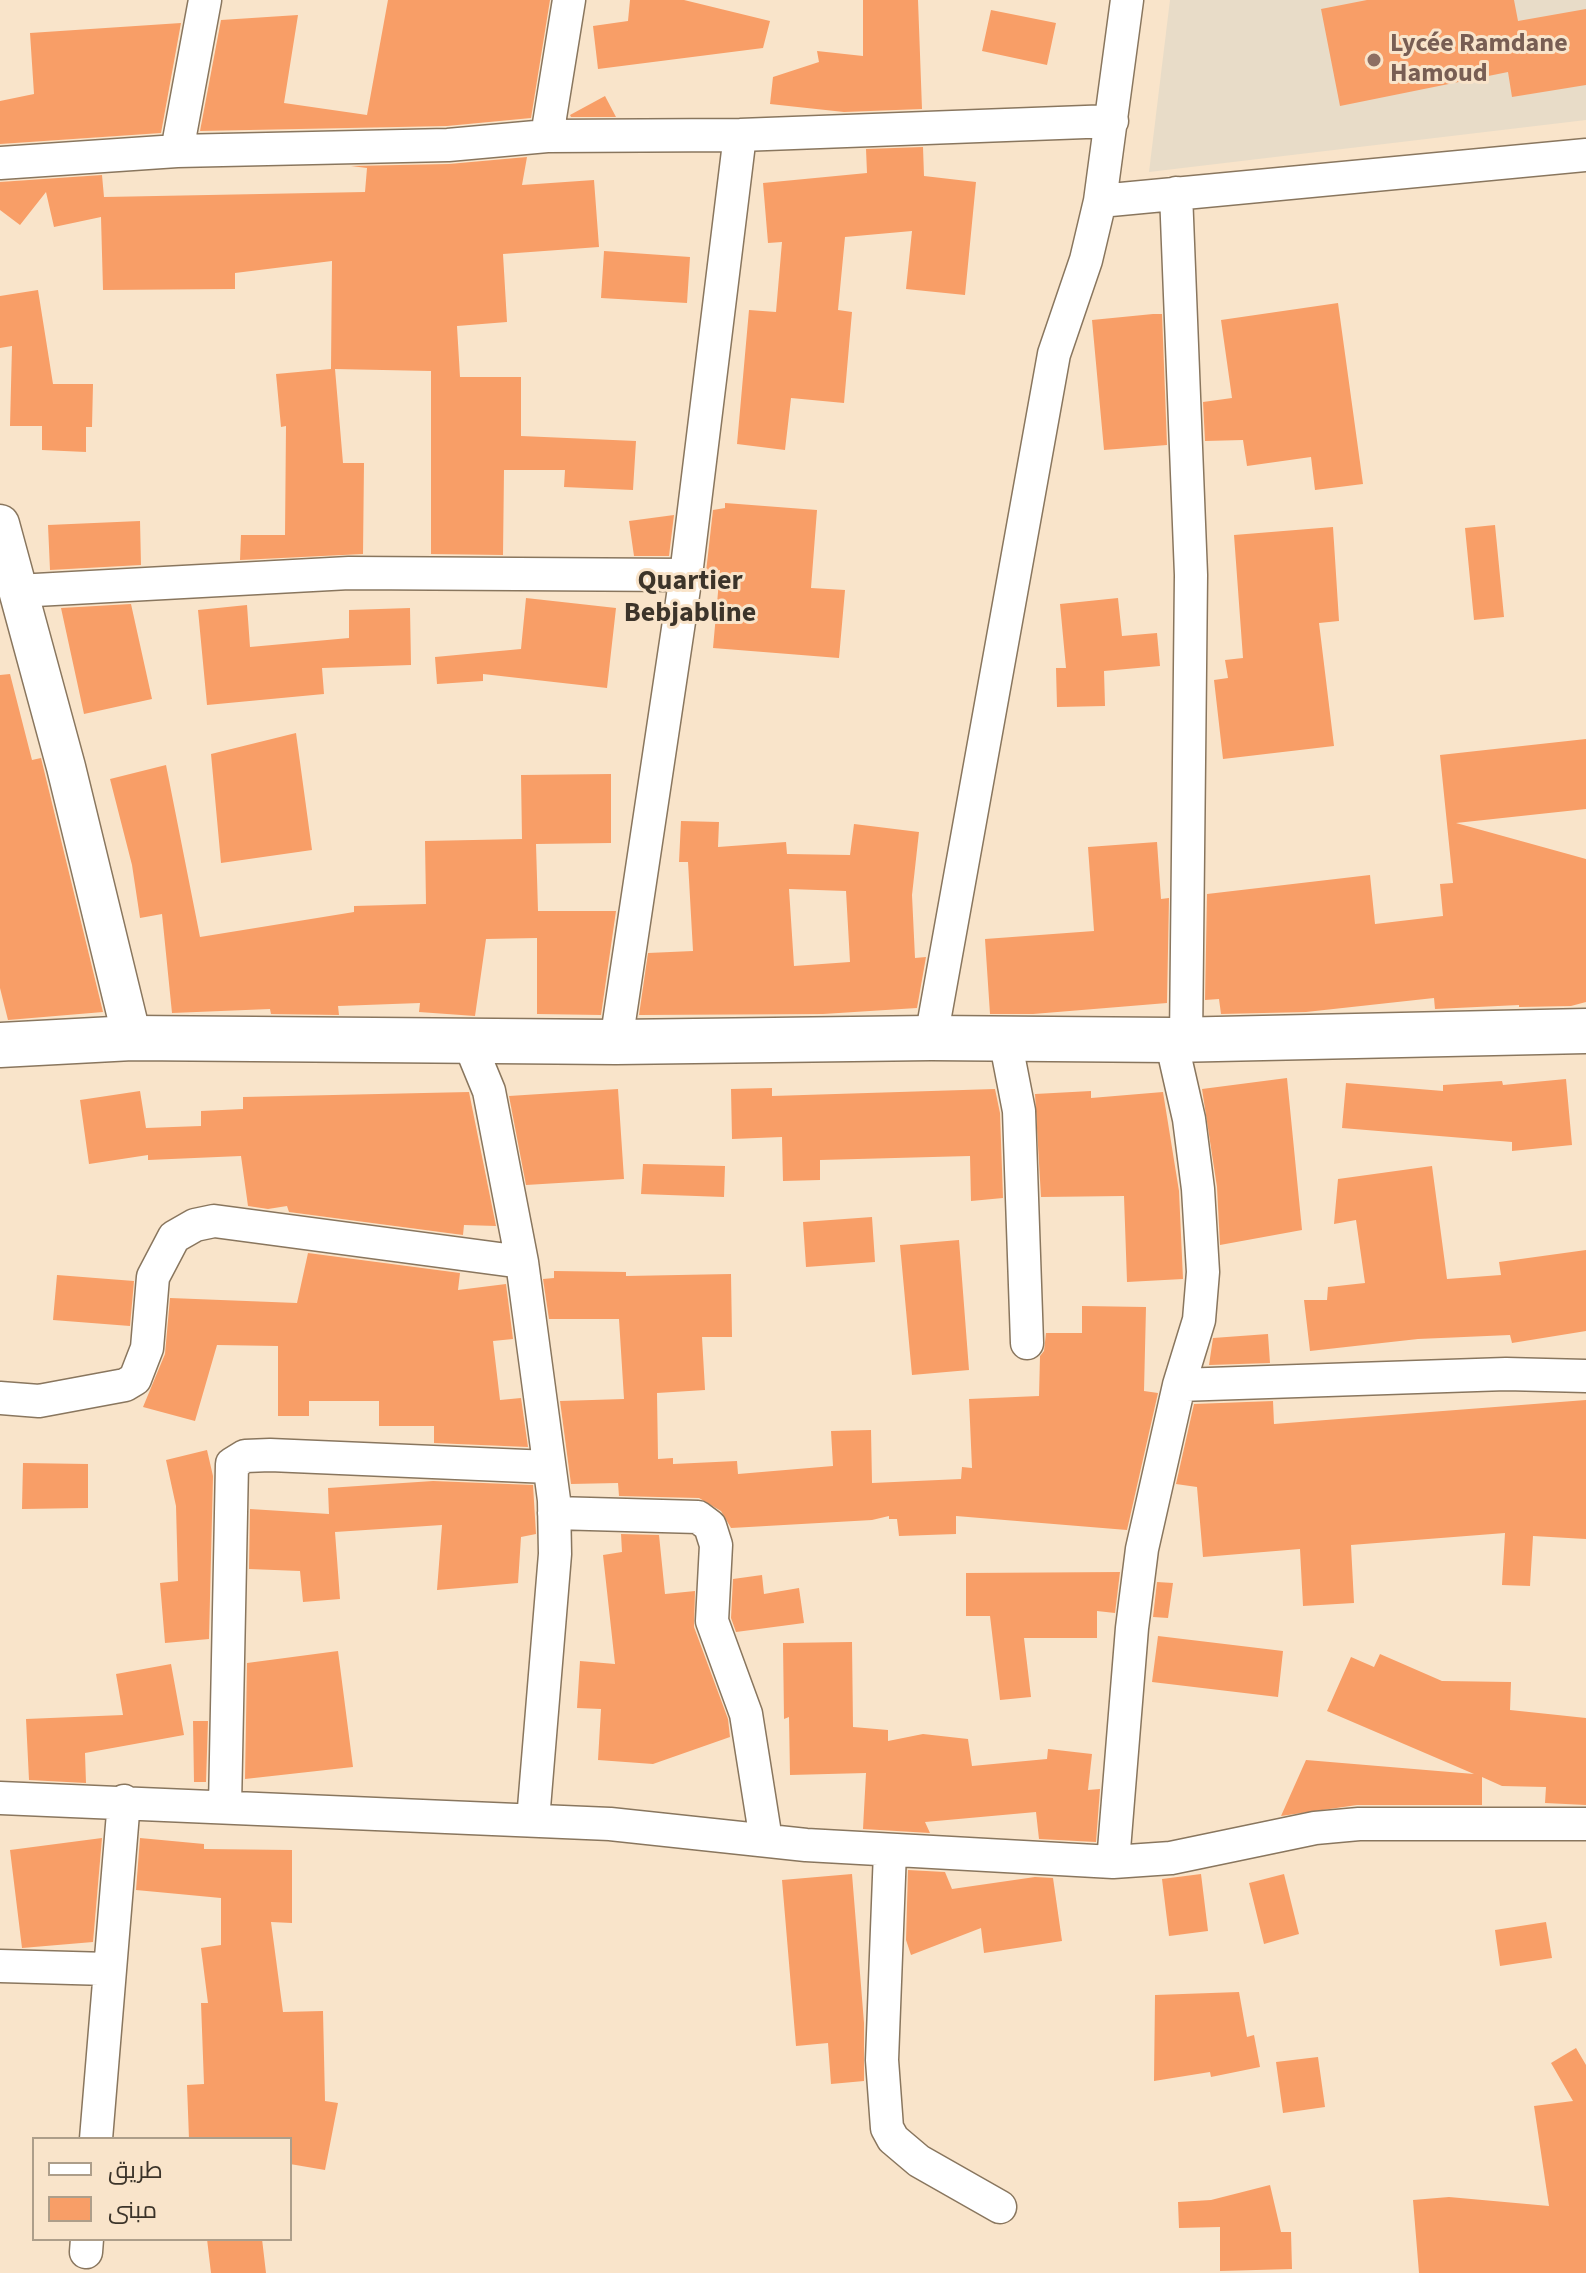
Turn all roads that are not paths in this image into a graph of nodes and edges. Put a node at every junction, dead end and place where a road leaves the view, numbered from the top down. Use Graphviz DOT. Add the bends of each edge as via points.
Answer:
graph roads {
  1 [pos="205,0"];
  2 [pos="569,0"];
  3 [pos="1127,0"];
  4 [pos="1112,121"];
  5 [pos="740,135"];
  6 [pos="547,136"];
  7 [pos="177,151"];
  8 [pos="1586,155"];
  9 [pos="0,163"];
  10 [pos="1176,193"];
  11 [pos="1100,201"];
  12 [pos="0,524"];
  13 [pos="686,575"];
  14 [pos="17,591"];
  15 [pos="1586,1031"];
  16 [pos="132,1038"];
  17 [pos="931,1038"];
  18 [pos="1005,1039"];
  19 [pos="468,1040"];
  20 [pos="1178,1040"];
  21 [pos="616,1042"];
  22 [pos="0,1045"];
  23 [pos="522,1262"];
  24 [pos="1027,1343"];
  25 [pos="1586,1376"];
  26 [pos="1179,1385"];
  27 [pos="0,1398"];
  28 [pos="549,1467"];
  29 [pos="554,1513"];
  30 [pos="0,1798"];
  31 [pos="124,1801"];
  32 [pos="225,1806"];
  33 [pos="533,1820"];
  34 [pos="1586,1824"];
  35 [pos="766,1840"];
  36 [pos="890,1851"];
  37 [pos="1113,1862"];
  38 [pos="0,1966"];
  39 [pos="108,1969"];
  40 [pos="96,2137"];
  41 [pos="1000,2207"];
  1 -- 7 [label="street"];
  2 -- 6 [label="street"];
  3 -- 4 [label="street"];
  4 -- 5 [label="street"];
  4 -- 11 [label="street"];
  5 -- 6 [label="street"];
  5 -- 13 [label="street"];
  6 -- 7 [label="street" via="448,145"];
  7 -- 9 [label="street"];
  8 -- 10 [label="street"];
  10 -- 11 [label="street"];
  10 -- 20 [label="street" via="1191,575"];
  11 -- 17 [label="street" via="1054,354"];
  12 -- 14 [label="street"];
  13 -- 14 [label="street" via="349,573"];
  13 -- 21 [label="street"];
  14 -- 16 [label="street"];
  15 -- 20 [label="main road"];
  16 -- 19 [label="main road"];
  16 -- 22 [label="main road"];
  17 -- 18 [label="main road"];
  17 -- 21 [label="main road"];
  18 -- 20 [label="main road"];
  18 -- 24 [label="street" via="1019,1111"];
  19 -- 21 [label="main road"];
  19 -- 23 [label="street" via="489,1091"];
  20 -- 26 [label="street" via="1203,1272 1199,1320"];
  23 -- 27 [label="street" via="214,1221 195,1225 174,1237 153,1277 147,1348 135,1379 39,1401"];
  23 -- 28 [label="street"];
  25 -- 26 [label="street"];
  26 -- 37 [label="street" via="1138,1581"];
  28 -- 29 [label="street"];
  28 -- 32 [label="street" via="270,1455 245,1456 232,1464"];
  29 -- 33 [label="street"];
  29 -- 35 [label="street" via="698,1517 710,1526 716,1545 712,1621 746,1714"];
  30 -- 31 [label="street"];
  31 -- 32 [label="street"];
  31 -- 39 [label="street"];
  32 -- 33 [label="street"];
  33 -- 35 [label="street"];
  34 -- 37 [label="street" via="1330,1826 1171,1858"];
  35 -- 36 [label="street"];
  36 -- 37 [label="street"];
  36 -- 41 [label="street" via="882,2060 887,2128 919,2161"];
  38 -- 39 [label="street"];
  39 -- 40 [label="street"];
}
